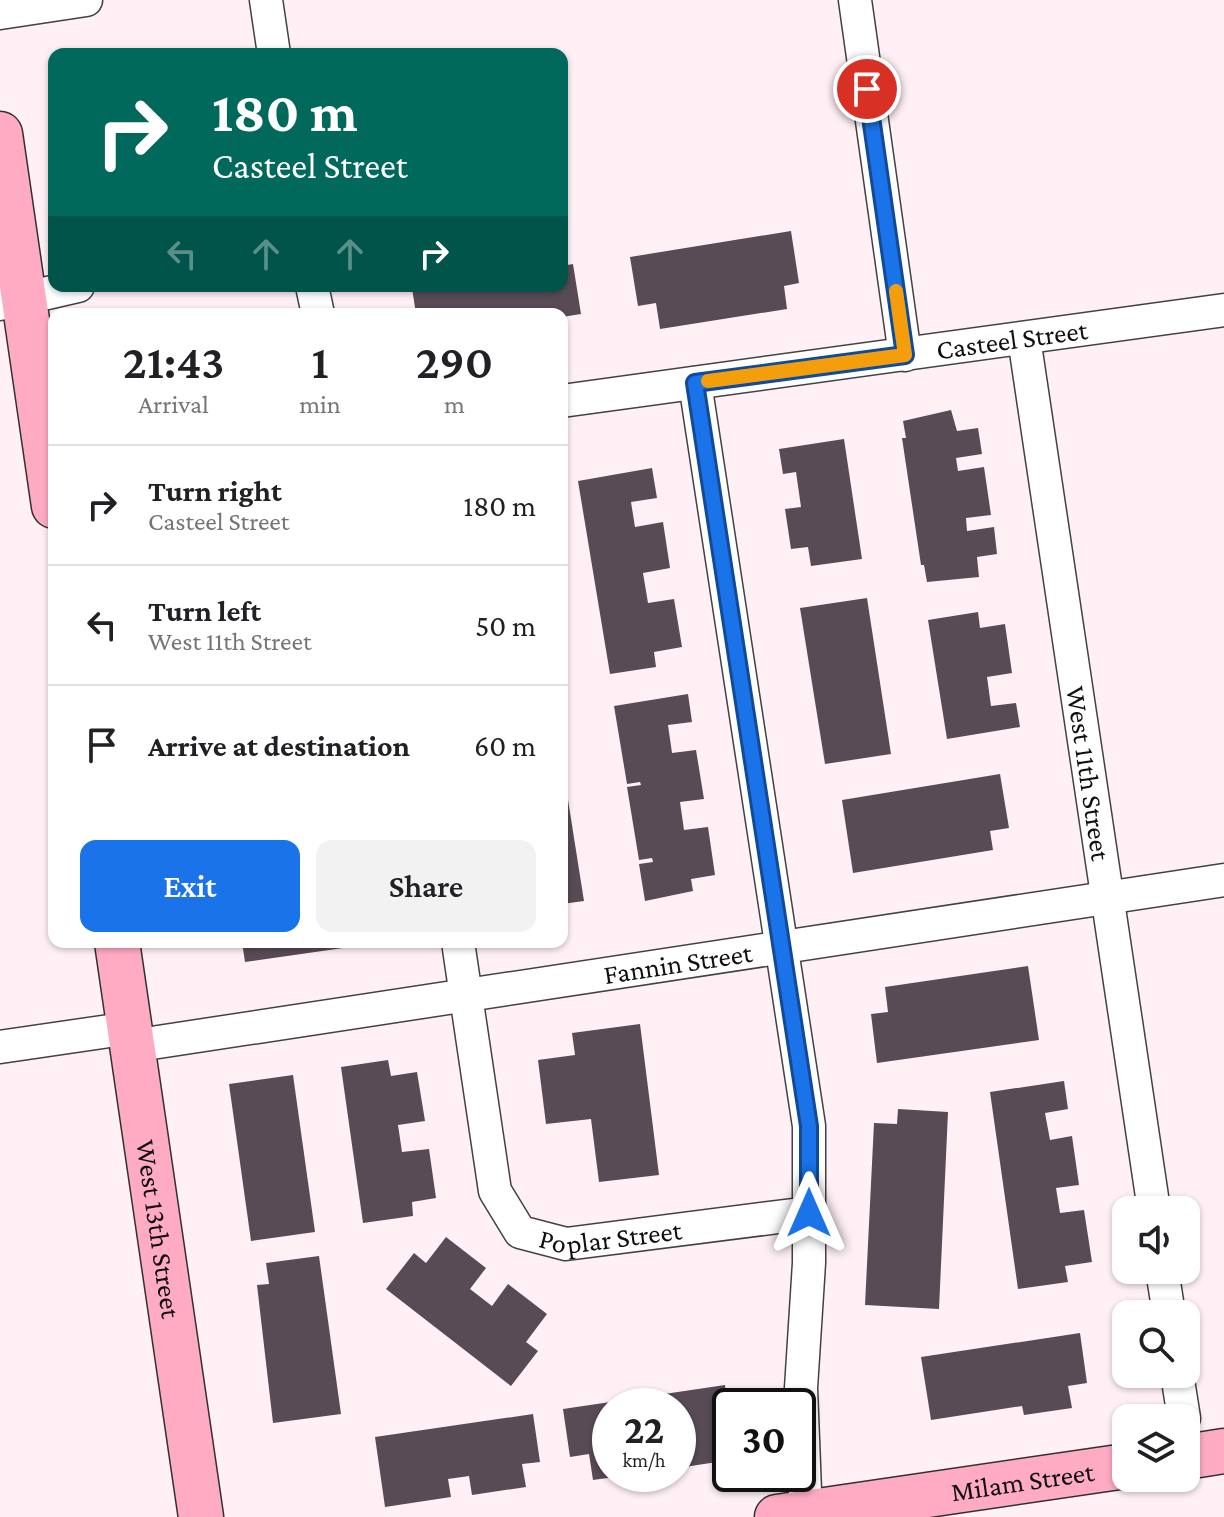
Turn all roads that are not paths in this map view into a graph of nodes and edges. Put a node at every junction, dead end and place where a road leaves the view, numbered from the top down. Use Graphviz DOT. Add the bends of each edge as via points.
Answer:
graph roads {
  1 [pos="86,0"];
  2 [pos="266,0"];
  3 [pos="855,0"];
  4 [pos="0,13"];
  5 [pos="273,48"];
  6 [pos="0,134"];
  7 [pos="53,292"];
  8 [pos="12,302"];
  9 [pos="1224,310"];
  10 [pos="1024,338"];
  11 [pos="905,355"];
  12 [pos="695,383"];
  13 [pos="568,400"];
  14 [pos="48,477"];
  15 [pos="1224,880"];
  16 [pos="1109,897"];
  17 [pos="784,947"];
  18 [pos="118,948"];
  19 [pos="459,948"];
  20 [pos="466,995"];
  21 [pos="131,1037"];
  22 [pos="0,1047"];
  23 [pos="1152,1196"];
  24 [pos="809,1213"];
  25 [pos="1112,1468"];
  26 [pos="796,1516"];
  27 [pos="201,1517"];
  1 -- 4 [label="street"];
  2 -- 5 [label="street"];
  3 -- 11 [label="street"];
  6 -- 8 [label="street"];
  7 -- 8 [label="street"];
  8 -- 14 [label="street"];
  9 -- 10 [label="street, Casteel Street"];
  10 -- 11 [label="street, Casteel Street"];
  10 -- 16 [label="street, West 11th Street"];
  11 -- 12 [label="street, Casteel Street"];
  12 -- 13 [label="street, Casteel Street"];
  12 -- 17 [label="street"];
  15 -- 16 [label="street, Fannin Street"];
  16 -- 17 [label="street, Fannin Street"];
  16 -- 23 [label="street, West 11th Street"];
  17 -- 20 [label="street, Fannin Street"];
  17 -- 24 [label="street" via="809,1126"];
  18 -- 21 [label="street, West 13th Street"];
  19 -- 20 [label="street, Poplar Street"];
  20 -- 21 [label="street, Fannin Street"];
  20 -- 24 [label="street, Poplar Street" via="495,1191 520,1232 566,1244"];
  21 -- 22 [label="street, Fannin Street"];
  21 -- 27 [label="street, West 13th Street"];
  24 -- 26 [label="street"];
  25 -- 26 [label="street, Milam Street"];
}
